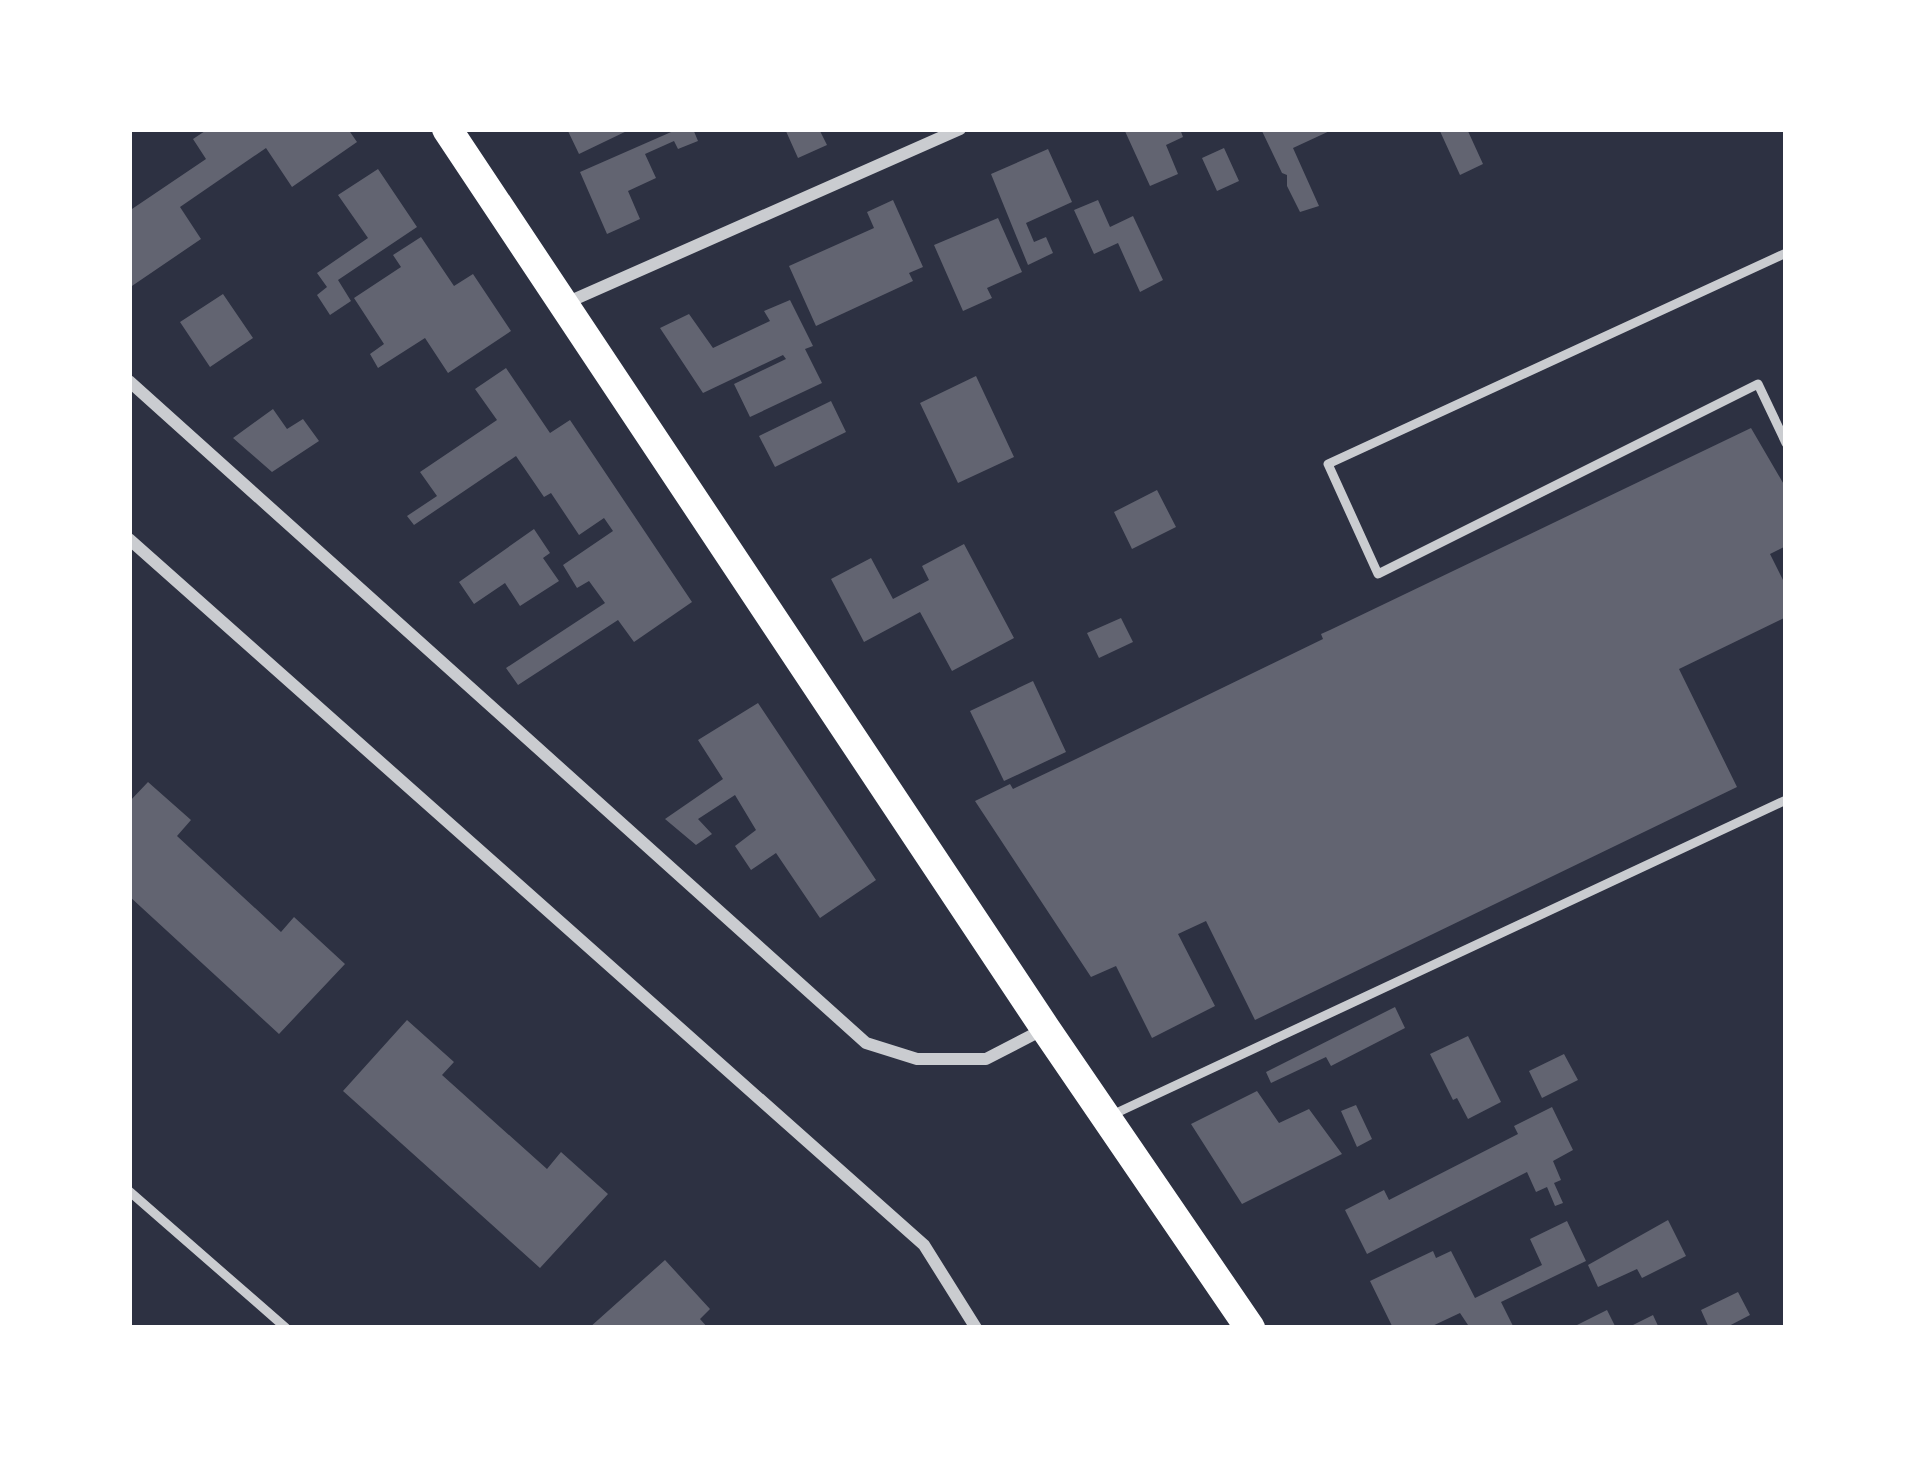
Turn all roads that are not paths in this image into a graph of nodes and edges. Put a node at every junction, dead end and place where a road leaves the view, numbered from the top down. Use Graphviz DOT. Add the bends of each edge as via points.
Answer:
graph roads {
  1 [pos="447,129"];
  2 [pos="960,129"];
  3 [pos="1786,254"];
  4 [pos="564,304"];
  5 [pos="129,381"];
  6 [pos="1786,443"];
  7 [pos="129,538"];
  8 [pos="1786,800"];
  9 [pos="1046,1028"];
  10 [pos="1107,1117"];
  11 [pos="129,1191"];
  12 [pos="286,1328"];
  13 [pos="976,1328"];
  14 [pos="1250,1328"];
  1 -- 4 [label="main road"];
  2 -- 4 [label="street"];
  3 -- 6 [label="lane" via="1328,464 1378,574 1758,384"];
  4 -- 9 [label="main road"];
  5 -- 9 [label="street" via="866,1042 917,1059 986,1059"];
  7 -- 13 [label="street" via="923,1245"];
  8 -- 10 [label="lane"];
  9 -- 10 [label="main road"];
  10 -- 14 [label="main road"];
  11 -- 12 [label="lane"];
}
